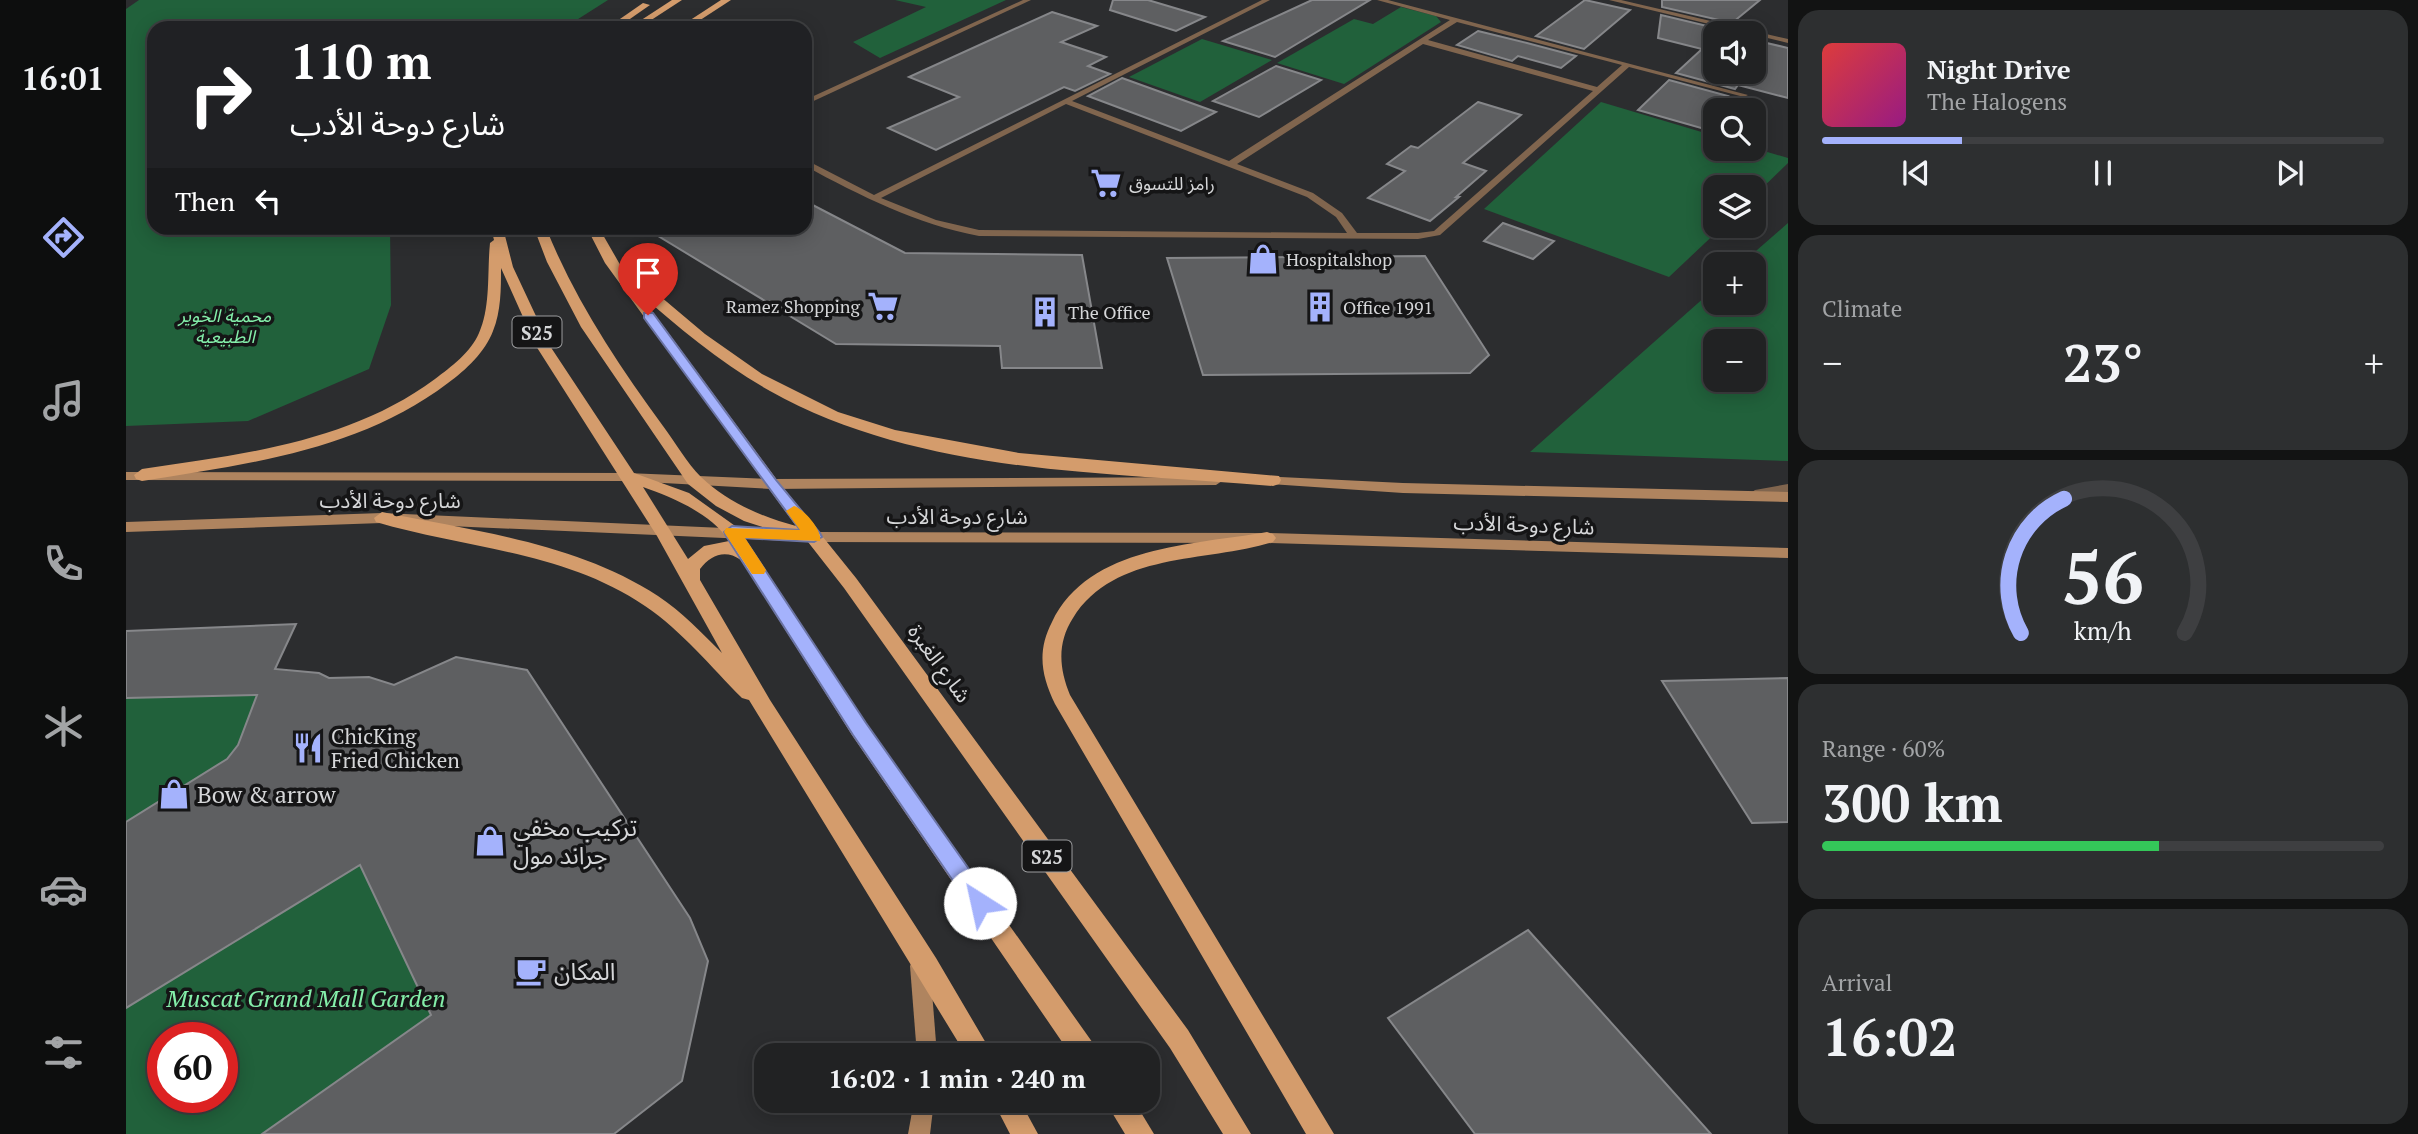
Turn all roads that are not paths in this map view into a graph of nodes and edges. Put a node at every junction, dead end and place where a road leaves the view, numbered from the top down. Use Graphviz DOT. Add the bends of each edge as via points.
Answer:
graph roads {
  1 [pos="655,0"];
  2 [pos="678,0"];
  3 [pos="727,0"];
  4 [pos="1028,0"];
  5 [pos="1267,0"];
  6 [pos="1380,0"];
  7 [pos="1612,0"];
  8 [pos="1455,20"];
  9 [pos="622,21"];
  10 [pos="644,21"];
  11 [pos="693,21"];
  12 [pos="1703,21"];
  13 [pos="1766,36"];
  14 [pos="1422,41"];
  15 [pos="1788,41"];
  16 [pos="1627,65"];
  17 [pos="1598,90"];
  18 [pos="1744,95"];
  19 [pos="812,100"];
  20 [pos="1067,102"];
  21 [pos="1231,164"];
  22 [pos="812,167"];
  23 [pos="874,198"];
  24 [pos="497,235"];
  25 [pos="499,235"];
  26 [pos="543,235"];
  27 [pos="596,235"];
  28 [pos="1354,236"];
  29 [pos="609,260"];
  30 [pos="142,475"];
  31 [pos="126,476"];
  32 [pos="627,477"];
  33 [pos="694,480"];
  34 [pos="1273,480"];
  35 [pos="771,484"];
  36 [pos="1788,489"];
  37 [pos="1745,496"];
  38 [pos="1788,497"];
  39 [pos="382,518"];
  40 [pos="126,527"];
  41 [pos="662,530"];
  42 [pos="732,532"];
  43 [pos="814,537"];
  44 [pos="1267,538"];
  45 [pos="1788,553"];
  46 [pos="750,558"];
  47 [pos="691,581"];
  48 [pos="762,704"];
  49 [pos="917,951"];
  50 [pos="927,1043"];
  51 [pos="973,1043"];
  52 [pos="1078,1043"];
  53 [pos="922,1113"];
  54 [pos="1013,1113"];
  55 [pos="1126,1113"];
  56 [pos="919,1134"];
  57 [pos="1025,1134"];
  58 [pos="1141,1134"];
  59 [pos="1238,1134"];
  60 [pos="1321,1134"];
  1 -- 9 [label="main road"];
  2 -- 10 [label="main road"];
  3 -- 11 [label="main road"];
  4 -- 19 [label="street"];
  5 -- 20 [label="street"];
  6 -- 8 [label="street"];
  7 -- 12 [label="street"];
  8 -- 14 [label="street"];
  8 -- 16 [label="street"];
  13 -- 15 [label="street"];
  14 -- 17 [label="street"];
  14 -- 21 [label="street"];
  16 -- 17 [label="street"];
  16 -- 18 [label="street"];
  17 -- 28 [label="street" via="1437,233"];
  20 -- 21 [label="street"];
  20 -- 23 [label="street"];
  21 -- 28 [label="street" via="1329,206"];
  22 -- 23 [label="street"];
  23 -- 28 [label="street" via="937,226 979,233"];
  24 -- 30 [label="main road" via="491,316 485,334 471,356 439,384 337,436 244,459"];
  25 -- 32 [label="main road, S25" via="506,263 539,336"];
  26 -- 33 [label="main road" via="577,309"];
  27 -- 29 [label="main road, شارع الغبرة / S25"];
  29 -- 34 [label="main road" via="740,367 819,409 869,428 991,455"];
  29 -- 35 [label="main road, شارع الغبرة / S25"];
  30 -- 31 [label="main road, شارع دوحة الأدب"];
  30 -- 32 [label="main road, شارع دوحة الأدب"];
  32 -- 33 [label="main road, شارع دوحة الأدب"];
  32 -- 41 [label="main road, S25"];
  32 -- 42 [label="main road" via="686,496"];
  33 -- 35 [label="main road, شارع دوحة الأدب"];
  33 -- 43 [label="main road" via="715,500 743,516"];
  34 -- 35 [label="main road, شارع دوحة الأدب"];
  34 -- 37 [label="main road, شارع دوحة الأدب" via="1403,488"];
  35 -- 43 [label="main road, شارع الغبرة / S25"];
  36 -- 37 [label="street"];
  37 -- 38 [label="main road, شارع دوحة الأدب"];
  39 -- 40 [label="main road, شارع دوحة الأدب"];
  39 -- 41 [label="main road, شارع دوحة الأدب"];
  39 -- 48 [label="main road" via="555,557 630,588 686,631"];
  41 -- 42 [label="main road, شارع دوحة الأدب"];
  41 -- 47 [label="main road, S25"];
  42 -- 43 [label="main road, شارع دوحة الأدب"];
  42 -- 46 [label="main road"];
  43 -- 44 [label="main road, شارع دوحة الأدب"];
  43 -- 59 [label="main road, شارع الغبرة / S25" via="1171,1027"];
  44 -- 45 [label="main road, شارع دوحة الأدب"];
  44 -- 60 [label="main road" via="1132,565 1100,578 1061,618 1052,649 1052,672 1062,698"];
  46 -- 47 [label="main road" via="729,547 711,550 691,567"];
  46 -- 52 [label="main road" via="859,729"];
  47 -- 48 [label="main road, S25"];
  48 -- 49 [label="main road, S25"];
  49 -- 50 [label="main road"];
  49 -- 51 [label="main road, S25"];
  53 -- 56 [label="main road"];
  54 -- 57 [label="main road"];
  55 -- 58 [label="main road"];
}
